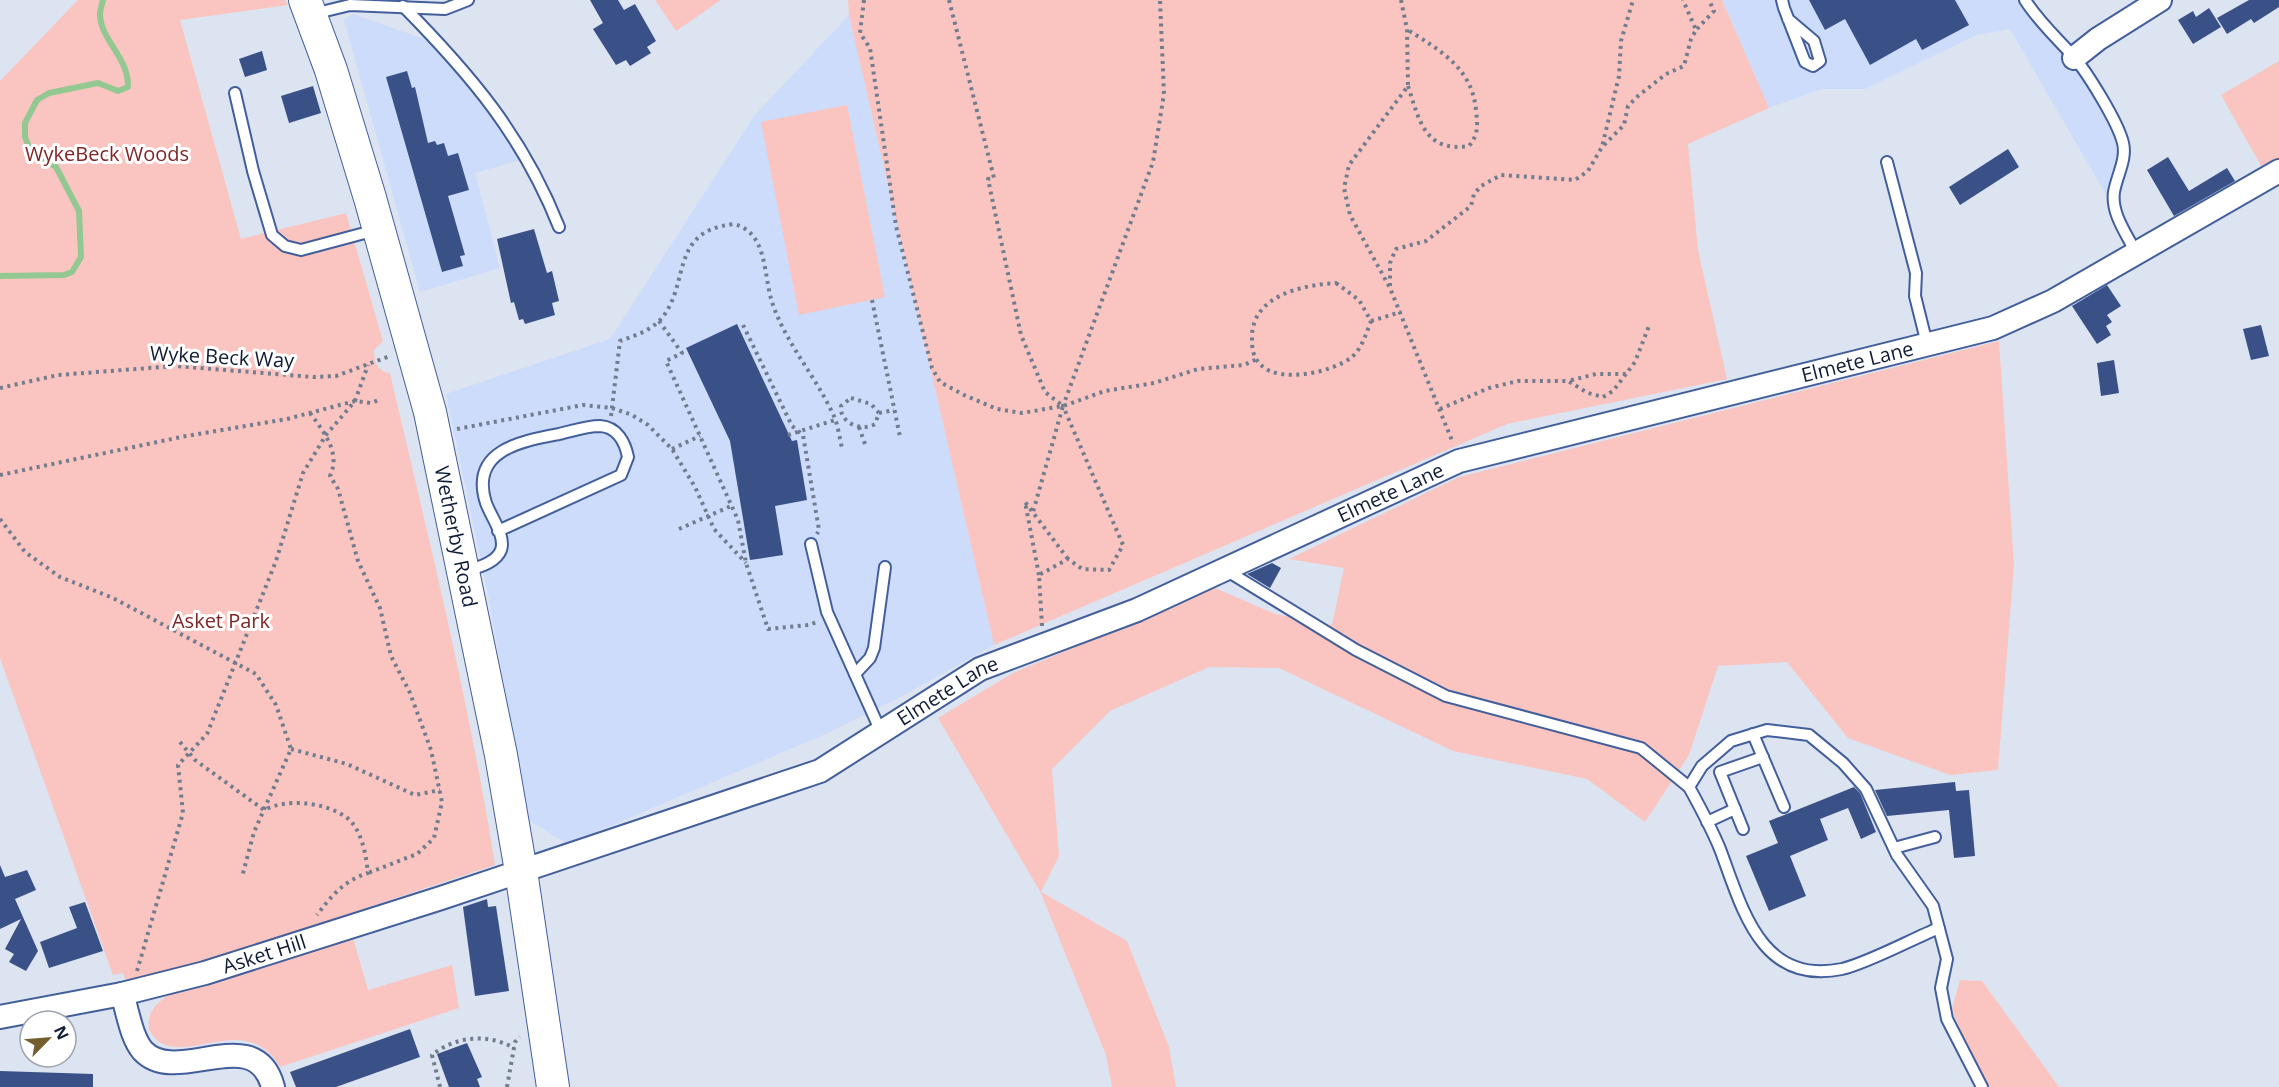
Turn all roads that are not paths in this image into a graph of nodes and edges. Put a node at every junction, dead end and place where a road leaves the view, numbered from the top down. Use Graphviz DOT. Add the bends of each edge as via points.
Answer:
graph roads {
  1 [pos="468,0"];
  2 [pos="1782,0"];
  3 [pos="2025,0"];
  4 [pos="2160,0"];
  5 [pos="403,6"];
  6 [pos="307,8"];
  7 [pos="1788,19"];
  8 [pos="2074,58"];
  9 [pos="235,93"];
  10 [pos="1887,162"];
  11 [pos="2279,171"];
  12 [pos="559,227"];
  13 [pos="379,230"];
  14 [pos="2135,251"];
  15 [pos="1927,344"];
  16 [pos="498,531"];
  17 [pos="811,544"];
  18 [pos="885,567"];
  19 [pos="1224,569"];
  20 [pos="464,573"];
  21 [pos="855,674"];
  22 [pos="881,732"];
  23 [pos="1753,734"];
  24 [pos="1763,757"];
  25 [pos="1689,787"];
  26 [pos="1784,807"];
  27 [pos="1736,809"];
  28 [pos="1707,822"];
  29 [pos="1743,829"];
  30 [pos="1935,837"];
  31 [pos="1894,848"];
  32 [pos="521,871"];
  33 [pos="1939,928"];
  34 [pos="122,994"];
  35 [pos="0,1017"];
  36 [pos="273,1087"];
  37 [pos="553,1087"];
  38 [pos="1982,1087"];
  1 -- 5 [label="lane" via="445,9"];
  2 -- 7 [label="lane"];
  3 -- 8 [label="lane"];
  4 -- 8 [label="street"];
  5 -- 6 [label="lane"];
  5 -- 12 [label="lane" via="485,94 538,177"];
  6 -- 13 [label="street, Wetherby Road" via="331,70"];
  8 -- 14 [label="lane" via="2111,114 2123,141 2125,155 2114,194 2115,210"];
  9 -- 13 [label="lane" via="272,235 285,246 301,250"];
  10 -- 15 [label="lane" via="1916,273 1915,296"];
  11 -- 14 [label="street, Elmete Lane"];
  13 -- 20 [label="street, Wetherby Road" via="430,412"];
  14 -- 15 [label="street, Elmete Lane" via="2053,301 1993,328"];
  15 -- 19 [label="street, Elmete Lane" via="1459,461"];
  16 -- 16 [label="lane" via="483,487 493,458 504,448 594,427 609,428 621,438 627,451 627,464 621,475"];
  16 -- 20 [label="lane" via="502,544 498,555"];
  17 -- 21 [label="lane" via="829,616"];
  18 -- 21 [label="lane" via="874,648"];
  19 -- 22 [label="street, Elmete Lane" via="1137,610 980,669"];
  19 -- 25 [label="lane" via="1356,650 1446,696 1641,748"];
  20 -- 32 [label="street, Wetherby Road"];
  21 -- 22 [label="lane"];
  22 -- 32 [label="street, Elmete Lane" via="820,771"];
  23 -- 24 [label="lane"];
  23 -- 25 [label="lane" via="1731,741 1702,766"];
  23 -- 31 [label="lane" via="1767,730 1809,735 1866,789"];
  24 -- 26 [label="lane"];
  24 -- 27 [label="lane" via="1720,772"];
  25 -- 28 [label="lane"];
  27 -- 28 [label="lane"];
  27 -- 29 [label="lane"];
  28 -- 33 [label="lane" via="1756,937 1773,955 1794,967 1819,972 1844,969"];
  30 -- 31 [label="lane"];
  31 -- 33 [label="lane" via="1933,906"];
  32 -- 34 [label="street, Asket Hill" via="217,969"];
  32 -- 37 [label="street, Wetherby Road"];
  33 -- 38 [label="lane" via="1947,959 1941,988 1947,1019"];
  34 -- 35 [label="street, Asket Hill"];
  34 -- 36 [label="street" via="136,1040 154,1060 168,1064 246,1057 265,1070"];
}
